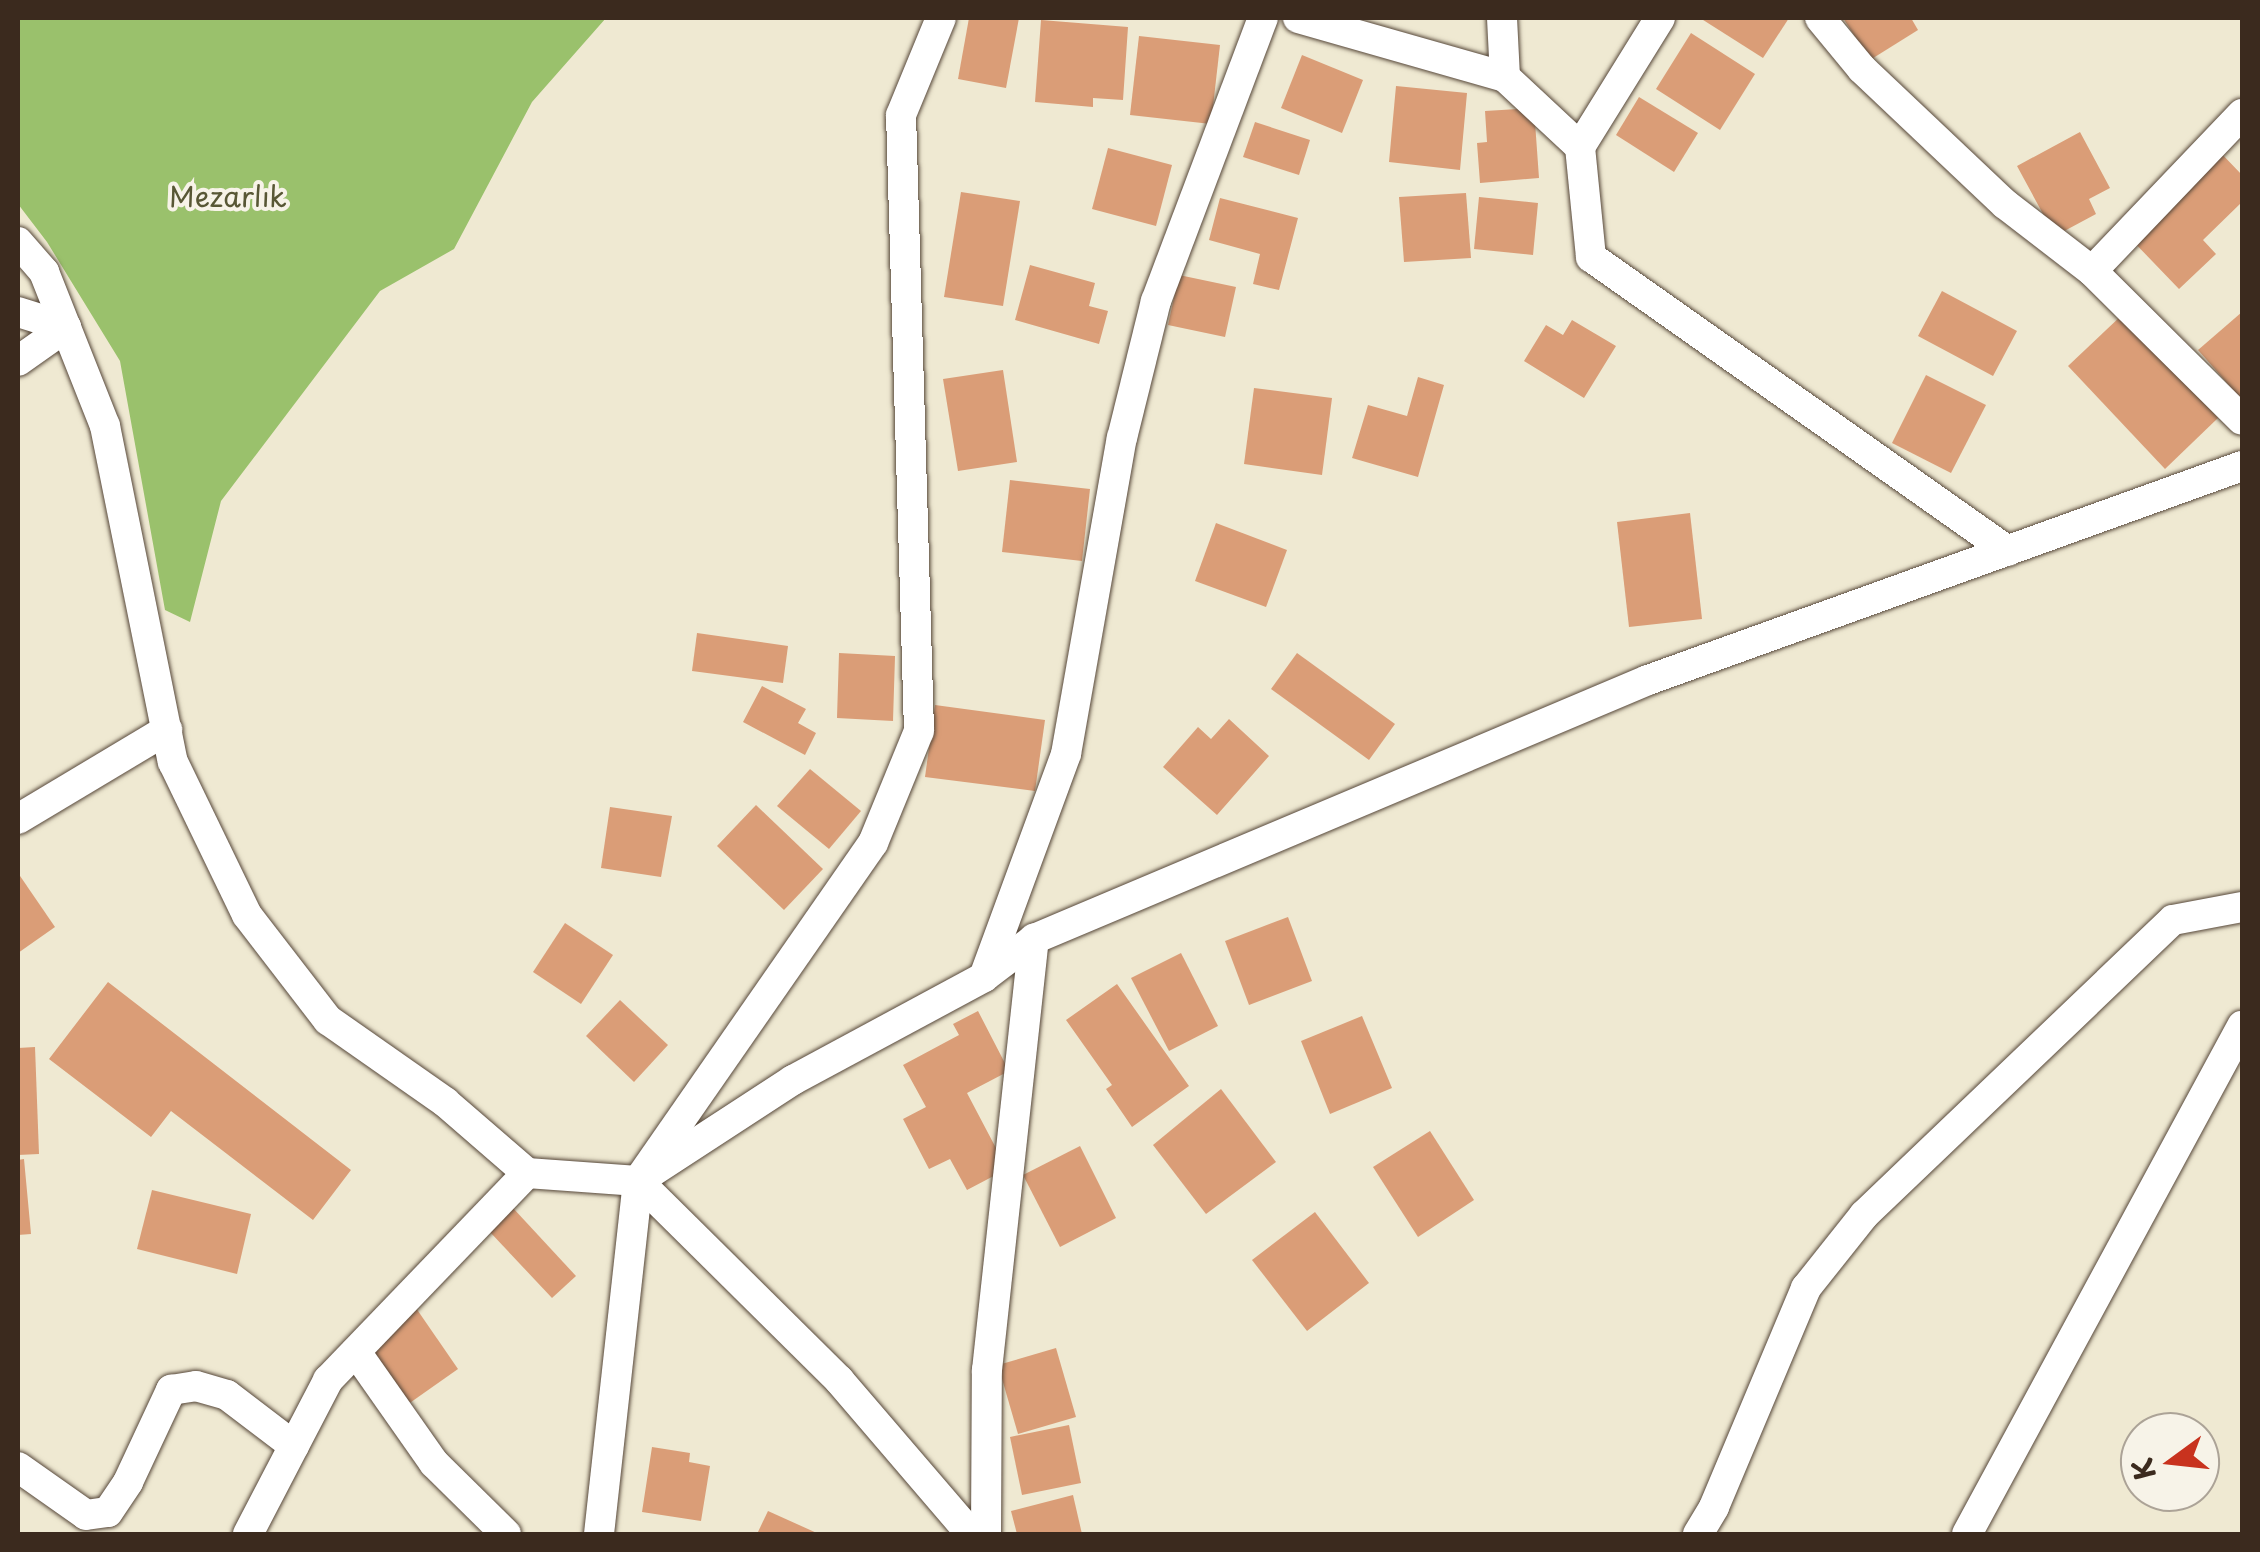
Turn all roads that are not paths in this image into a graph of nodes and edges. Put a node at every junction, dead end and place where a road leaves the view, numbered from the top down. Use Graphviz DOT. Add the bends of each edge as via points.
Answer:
graph roads {
  1 [pos="941,18"];
  2 [pos="1263,18"];
  3 [pos="1298,18"];
  4 [pos="1502,18"];
  5 [pos="1660,18"];
  6 [pos="1820,18"];
  7 [pos="1505,77"];
  8 [pos="2242,114"];
  9 [pos="1580,147"];
  10 [pos="18,242"];
  11 [pos="2092,270"];
  12 [pos="18,312"];
  13 [pos="66,327"];
  14 [pos="18,361"];
  15 [pos="2242,420"];
  16 [pos="2242,466"];
  17 [pos="2008,551"];
  18 [pos="167,730"];
  19 [pos="18,818"];
  20 [pos="2242,907"];
  21 [pos="1034,939"];
  22 [pos="984,978"];
  23 [pos="2242,1026"];
  24 [pos="527,1173"];
  25 [pos="638,1182"];
  26 [pos="356,1352"];
  27 [pos="294,1446"];
  28 [pos="18,1468"];
  29 [pos="248,1534"];
  30 [pos="506,1534"];
  31 [pos="600,1534"];
  32 [pos="971,1534"];
  33 [pos="986,1534"];
  34 [pos="1698,1534"];
  35 [pos="1967,1534"];
  1 -- 25 [label="street" via="902,115 919,731 873,843"];
  2 -- 22 [label="street" via="1156,301 1122,438 1066,754"];
  3 -- 7 [label="street"];
  4 -- 7 [label="street"];
  5 -- 9 [label="street"];
  6 -- 11 [label="street" via="1862,68 2005,204"];
  7 -- 9 [label="street"];
  8 -- 11 [label="street"];
  9 -- 17 [label="street" via="1591,258"];
  10 -- 13 [label="street" via="44,272"];
  11 -- 15 [label="street"];
  12 -- 13 [label="street"];
  13 -- 14 [label="street"];
  13 -- 18 [label="street" via="105,426"];
  16 -- 17 [label="street"];
  17 -- 21 [label="street" via="1648,680"];
  18 -- 19 [label="street"];
  18 -- 24 [label="street" via="173,762 248,916 328,1020 445,1102"];
  20 -- 34 [label="street" via="2173,920 1864,1214 1806,1288"];
  21 -- 22 [label="street"];
  21 -- 33 [label="street" via="986,1370"];
  22 -- 25 [label="street" via="794,1080"];
  23 -- 35 [label="street"];
  24 -- 25 [label="street"];
  24 -- 26 [label="street"];
  25 -- 31 [label="street"];
  25 -- 32 [label="street" via="839,1380"];
  26 -- 27 [label="street" via="328,1380"];
  26 -- 30 [label="street" via="434,1463"];
  27 -- 28 [label="street" via="227,1395 196,1386 172,1390 108,1512 86,1515"];
  27 -- 29 [label="street"];
}
